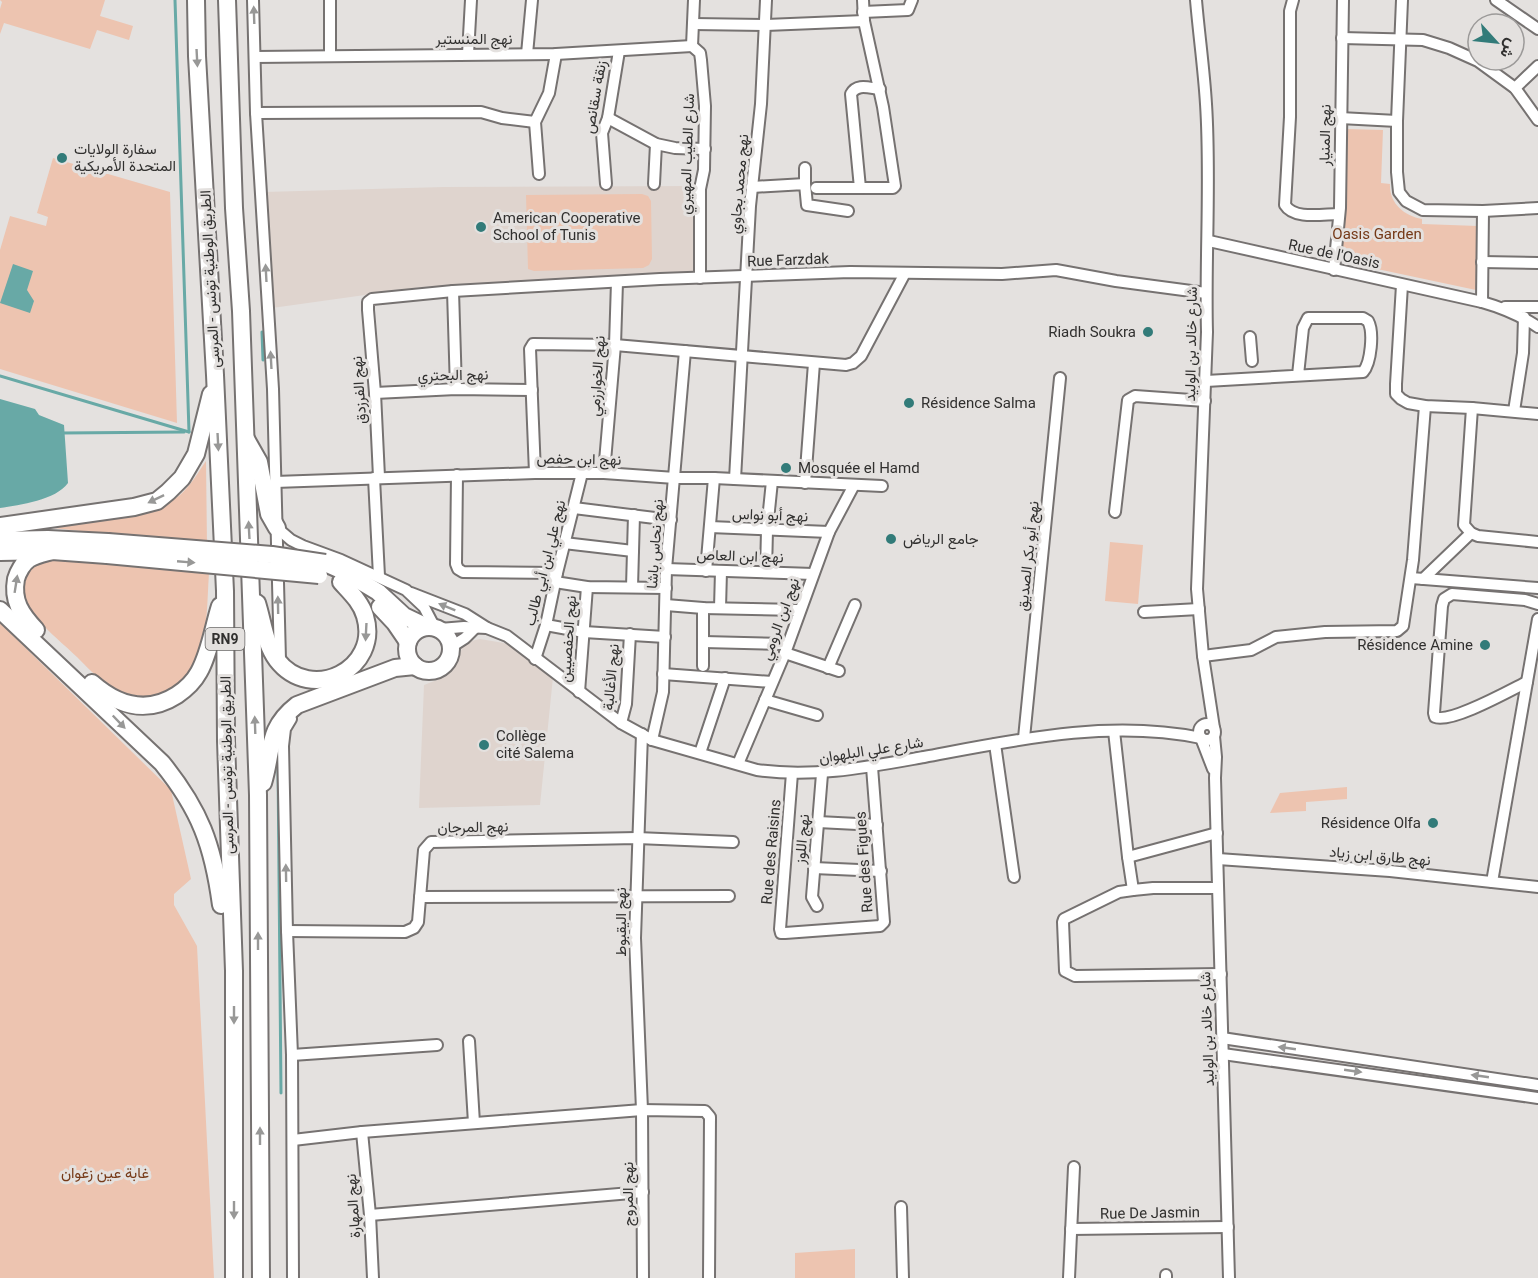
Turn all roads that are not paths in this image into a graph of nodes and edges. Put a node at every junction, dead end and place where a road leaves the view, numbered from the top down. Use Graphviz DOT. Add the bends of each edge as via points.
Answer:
graph roads {
  1 [pos="196,0"];
  2 [pos="227,0"];
  3 [pos="253,0"];
  4 [pos="330,0"];
  5 [pos="471,0"];
  6 [pos="532,0"];
  7 [pos="694,0"];
  8 [pos="766,0"];
  9 [pos="863,0"];
  10 [pos="912,0"];
  11 [pos="1196,0"];
  12 [pos="1293,0"];
  13 [pos="1343,0"];
  14 [pos="1402,0"];
  15 [pos="1496,0"];
  16 [pos="864,17"];
  17 [pos="693,24"];
  18 [pos="766,25"];
  19 [pos="1538,30"];
  20 [pos="1342,38"];
  21 [pos="1400,38"];
  22 [pos="692,46"];
  23 [pos="619,51"];
  24 [pos="468,54"];
  25 [pos="527,54"];
  26 [pos="556,54"];
  27 [pos="330,56"];
  28 [pos="255,57"];
  29 [pos="1538,66"];
  30 [pos="880,88"];
  31 [pos="1515,88"];
  32 [pos="256,113"];
  33 [pos="608,118"];
  34 [pos="1340,118"];
  35 [pos="1538,120"];
  36 [pos="1397,121"];
  37 [pos="535,122"];
  38 [pos="656,144"];
  39 [pos="705,149"];
  40 [pos="805,168"];
  41 [pos="539,174"];
  42 [pos="606,184"];
  43 [pos="654,184"];
  44 [pos="811,186"];
  45 [pos="752,187"];
  46 [pos="860,188"];
  47 [pos="1538,208"];
  48 [pos="848,211"];
  49 [pos="1483,211"];
  50 [pos="1339,214"];
  51 [pos="1209,242"];
  52 [pos="1482,262"];
  53 [pos="1538,263"];
  54 [pos="1334,270"];
  55 [pos="906,273"];
  56 [pos="747,276"];
  57 [pos="699,278"];
  58 [pos="617,282"];
  59 [pos="1402,285"];
  60 [pos="453,291"];
  61 [pos="1206,292"];
  62 [pos="369,300"];
  63 [pos="1482,302"];
  64 [pos="1501,307"];
  65 [pos="1538,307"];
  66 [pos="1524,317"];
  67 [pos="1538,327"];
  68 [pos="1250,337"];
  69 [pos="615,345"];
  70 [pos="686,351"];
  71 [pos="743,357"];
  72 [pos="1251,362"];
  73 [pos="814,363"];
  74 [pos="215,375"];
  75 [pos="1299,375"];
  76 [pos="1060,378"];
  77 [pos="1206,381"];
  78 [pos="456,389"];
  79 [pos="532,390"];
  80 [pos="375,393"];
  81 [pos="1205,401"];
  82 [pos="1425,406"];
  83 [pos="1472,408"];
  84 [pos="1514,411"];
  85 [pos="1538,414"];
  86 [pos="244,435"];
  87 [pos="535,473"];
  88 [pos="604,473"];
  89 [pos="582,474"];
  90 [pos="457,475"];
  91 [pos="377,478"];
  92 [pos="675,478"];
  93 [pos="714,478"];
  94 [pos="735,479"];
  95 [pos="772,481"];
  96 [pos="275,482"];
  97 [pos="805,483"];
  98 [pos="854,485"];
  99 [pos="882,486"];
  100 [pos="574,508"];
  101 [pos="1115,512"];
  102 [pos="634,515"];
  103 [pos="671,520"];
  104 [pos="0,526"];
  105 [pos="710,527"];
  106 [pos="277,528"];
  107 [pos="767,530"];
  108 [pos="829,532"];
  109 [pos="1471,533"];
  110 [pos="0,540"];
  111 [pos="1538,542"];
  112 [pos="564,543"];
  113 [pos="107,549"];
  114 [pos="52,551"];
  115 [pos="633,551"];
  116 [pos="0,552"];
  117 [pos="322,569"];
  118 [pos="666,569"];
  119 [pos="706,570"];
  120 [pos="721,571"];
  121 [pos="766,572"];
  122 [pos="813,574"];
  123 [pos="379,576"];
  124 [pos="556,578"];
  125 [pos="1411,578"];
  126 [pos="1423,579"];
  127 [pos="251,581"];
  128 [pos="341,582"];
  129 [pos="587,587"];
  130 [pos="632,587"];
  131 [pos="666,588"];
  132 [pos="1538,588"];
  133 [pos="406,590"];
  134 [pos="225,591"];
  135 [pos="1538,604"];
  136 [pos="666,605"];
  137 [pos="855,605"];
  138 [pos="703,608"];
  139 [pos="720,608"];
  140 [pos="1199,609"];
  141 [pos="0,610"];
  142 [pos="799,610"];
  143 [pos="1144,612"];
  144 [pos="1538,619"];
  145 [pos="546,625"];
  146 [pos="481,627"];
  147 [pos="434,628"];
  148 [pos="584,632"];
  149 [pos="630,634"];
  150 [pos="665,637"];
  151 [pos="408,642"];
  152 [pos="704,642"];
  153 [pos="451,647"];
  154 [pos="786,648"];
  155 [pos="1203,656"];
  156 [pos="535,659"];
  157 [pos="280,663"];
  158 [pos="415,666"];
  159 [pos="704,666"];
  160 [pos="663,674"];
  161 [pos="725,678"];
  162 [pos="772,682"];
  163 [pos="1527,682"];
  164 [pos="1207,688"];
  165 [pos="579,692"];
  166 [pos="315,699"];
  167 [pos="765,700"];
  168 [pos="817,715"];
  169 [pos="621,723"];
  170 [pos="1202,725"];
  171 [pos="1114,731"];
  172 [pos="1164,731"];
  173 [pos="1214,732"];
  174 [pos="647,737"];
  175 [pos="1024,738"];
  176 [pos="1201,738"];
  177 [pos="995,744"];
  178 [pos="700,753"];
  179 [pos="738,764"];
  180 [pos="872,767"];
  181 [pos="792,773"];
  182 [pos="822,774"];
  183 [pos="1215,778"];
  184 [pos="258,795"];
  185 [pos="818,822"];
  186 [pos="877,825"];
  187 [pos="1217,833"];
  188 [pos="637,838"];
  189 [pos="733,842"];
  190 [pos="1128,857"];
  191 [pos="1218,859"];
  192 [pos="814,868"];
  193 [pos="881,871"];
  194 [pos="1014,877"];
  195 [pos="1492,882"];
  196 [pos="1538,887"];
  197 [pos="1218,888"];
  198 [pos="1133,890"];
  199 [pos="636,896"];
  200 [pos="729,896"];
  201 [pos="420,897"];
  202 [pos="817,906"];
  203 [pos="287,931"];
  204 [pos="781,933"];
  205 [pos="234,971"];
  206 [pos="1221,974"];
  207 [pos="1222,1038"];
  208 [pos="469,1041"];
  209 [pos="437,1045"];
  210 [pos="292,1054"];
  211 [pos="1223,1054"];
  212 [pos="1538,1085"];
  213 [pos="1538,1098"];
  214 [pos="642,1110"];
  215 [pos="474,1124"];
  216 [pos="362,1132"];
  217 [pos="293,1140"];
  218 [pos="1074,1167"];
  219 [pos="643,1192"];
  220 [pos="901,1207"];
  221 [pos="370,1215"];
  222 [pos="1228,1227"];
  223 [pos="1071,1229"];
  224 [pos="234,1278"];
  225 [pos="261,1278"];
  226 [pos="293,1278"];
  227 [pos="373,1278"];
  228 [pos="643,1278"];
  229 [pos="709,1278"];
  230 [pos="903,1278"];
  231 [pos="1069,1278"];
  232 [pos="1229,1278"];
  1 -- 74 [label="highway, الطريق الوطنية تونس - المرسى / RN9, one-way"];
  2 -- 86 [label="highway, الطريق الوطنية تونس - المرسى / RN9"];
  28 -- 3 [label="street, one-way"];
  4 -- 27 [label="street"];
  5 -- 24 [label="street"];
  6 -- 25 [label="street"];
  7 -- 17 [label="street, شارع الطيب المهيري"];
  8 -- 18 [label="street, نهج محمد بجاوي"];
  9 -- 16 [label="street"];
  10 -- 16 [label="street" via="908,10"];
  11 -- 51 [label="street, شارع خالد بن الوليد" via="1206,105"];
  12 -- 50 [label="street" via="1285,205 1297,214"];
  13 -- 20 [label="street, نهج المنيار"];
  14 -- 21 [label="street"];
  15 -- 19 [label="street"];
  16 -- 18 [label="street"];
  16 -- 30 [label="street"];
  17 -- 18 [label="street"];
  17 -- 22 [label="street, شارع الطيب المهيري"];
  18 -- 45 [label="street, نهج محمد بجاوي"];
  20 -- 21 [label="street"];
  20 -- 34 [label="street, نهج المنيار"];
  21 -- 31 [label="street" via="1449,48 1478,62"];
  21 -- 36 [label="street"];
  22 -- 23 [label="street, نهج المنستير"];
  22 -- 39 [label="street, شارع الطيب المهيري" via="702,60"];
  23 -- 26 [label="street, نهج المنستير"];
  23 -- 33 [label="street, زنقة سقانص"];
  24 -- 25 [label="street, نهج المنستير"];
  24 -- 27 [label="street, نهج المنستير"];
  25 -- 26 [label="street, نهج المنستير"];
  26 -- 37 [label="street" via="549,93"];
  27 -- 28 [label="street, نهج المنستير"];
  28 -- 32 [label="street"];
  29 -- 31 [label="street"];
  30 -- 46 [label="street" via="859,87 850,94"];
  30 -- 46 [label="street" via="895,186"];
  31 -- 35 [label="street"];
  32 -- 37 [label="street" via="481,112"];
  96 -- 32 [label="street, one-way"];
  33 -- 38 [label="street"];
  33 -- 42 [label="street, زنقة سقانص" via="602,133"];
  34 -- 36 [label="street"];
  34 -- 50 [label="street, نهج المنيار"];
  36 -- 49 [label="street" via="1397,180 1406,201 1423,210"];
  37 -- 41 [label="street"];
  38 -- 39 [label="street"];
  38 -- 43 [label="street"];
  39 -- 57 [label="street, شارع الطيب المهيري" via="700,189"];
  40 -- 44 [label="street"];
  44 -- 45 [label="street"];
  44 -- 46 [label="street"];
  44 -- 48 [label="street" via="807,205"];
  45 -- 56 [label="street, نهج محمد بجاوي"];
  47 -- 49 [label="street"];
  49 -- 52 [label="street"];
  50 -- 54 [label="street, نهج المنيار"];
  51 -- 54 [label="street, Rue de l'Oasis"];
  51 -- 61 [label="street, شارع خالد بن الوليد"];
  52 -- 53 [label="street"];
  52 -- 63 [label="street"];
  54 -- 59 [label="street, Rue de l'Oasis"];
  55 -- 56 [label="street, Rue Farzdak"];
  55 -- 61 [label="street, Rue Farzdak" via="1056,270"];
  55 -- 73 [label="street" via="861,356 846,365"];
  56 -- 57 [label="street, Rue Farzdak"];
  56 -- 71 [label="street, نهج محمد بجاوي"];
  57 -- 58 [label="street, Rue Farzdak"];
  58 -- 60 [label="street, Rue Farzdak"];
  58 -- 69 [label="street, نهج الخوارزمي"];
  59 -- 63 [label="street, Rue de l'Oasis"];
  59 -- 82 [label="street" via="1396,394 1408,403"];
  60 -- 62 [label="street, Rue Farzdak"];
  60 -- 78 [label="street"];
  61 -- 77 [label="street, شارع خالد بن الوليد"];
  62 -- 80 [label="street, نهج الفرزدق"];
  63 -- 64 [label="street, Rue de l'Oasis"];
  64 -- 65 [label="street"];
  64 -- 66 [label="street"];
  66 -- 67 [label="street"];
  66 -- 84 [label="street"];
  68 -- 72 [label="street"];
  69 -- 70 [label="street"];
  69 -- 79 [label="street" via="533,344"];
  69 -- 88 [label="street, نهج الخوارزمي"];
  70 -- 71 [label="street"];
  70 -- 92 [label="street, نهج نحاس باشا"];
  71 -- 73 [label="street"];
  71 -- 94 [label="street, نهج محمد بجاوي"];
  73 -- 97 [label="street"];
  74 -- 104 [label="highway, one-way" via="196,454 182,478 157,501"];
  74 -- 134 [label="highway, الطريق الوطنية تونس - المرسى / RN9, one-way"];
  75 -- 75 [label="street" via="1363,372 1369,363 1368,321 1308,318 1303,328"];
  75 -- 77 [label="street"];
  76 -- 175 [label="street, نهج أبو بكر الصديق"];
  77 -- 81 [label="street, شارع خالد بن الوليد"];
  78 -- 79 [label="street, نهج البحتري"];
  78 -- 80 [label="street, نهج البحتري"];
  79 -- 87 [label="street"];
  80 -- 91 [label="street, نهج الفرزدق"];
  81 -- 101 [label="street" via="1135,396 1128,400"];
  81 -- 140 [label="street, شارع خالد بن الوليد"];
  82 -- 83 [label="street"];
  82 -- 125 [label="street"];
  83 -- 84 [label="street"];
  83 -- 109 [label="street" via="1464,525"];
  84 -- 85 [label="street"];
  86 -- 106 [label="highway" via="259,462 269,514"];
  127 -- 86 [label="highway, الطريق الوطنية تونس - المرسى / RN9, one-way"];
  87 -- 89 [label="street, نهج ابن حفص"];
  87 -- 90 [label="street, نهج ابن حفص"];
  88 -- 89 [label="street, نهج ابن حفص"];
  88 -- 92 [label="street, نهج ابن حفص"];
  89 -- 100 [label="street, نهج علي ابن أبي طالب"];
  90 -- 91 [label="street, نهج ابن حفص"];
  90 -- 124 [label="street" via="458,569"];
  91 -- 96 [label="street, نهج ابن حفص"];
  91 -- 123 [label="street, نهج الفرزدق"];
  92 -- 93 [label="street, نهج ابن حفص"];
  92 -- 103 [label="street, نهج نحاس باشا"];
  93 -- 94 [label="street, نهج ابن حفص"];
  93 -- 105 [label="street"];
  94 -- 95 [label="street, نهج ابن حفص"];
  95 -- 97 [label="street, نهج ابن حفص"];
  95 -- 107 [label="street"];
  96 -- 106 [label="street"];
  97 -- 98 [label="street, نهج ابن حفص"];
  98 -- 99 [label="street, نهج ابن حفص"];
  98 -- 108 [label="street, نهج ابن الرومي"];
  100 -- 102 [label="street"];
  100 -- 112 [label="street, نهج علي ابن أبي طالب"];
  102 -- 103 [label="street"];
  102 -- 115 [label="street"];
  103 -- 118 [label="street, نهج نحاس باشا"];
  105 -- 107 [label="street, نهج أبو نواس"];
  105 -- 119 [label="street"];
  106 -- 123 [label="street" via="303,546"];
  157 -- 106 [label="street, one-way"];
  107 -- 108 [label="street, نهج أبو نواس"];
  107 -- 121 [label="street"];
  108 -- 122 [label="street, نهج ابن الرومي"];
  109 -- 111 [label="street"];
  109 -- 126 [label="street"];
  110 -- 113 [label="highway" via="48,539"];
  112 -- 115 [label="street"];
  112 -- 124 [label="street, نهج علي ابن أبي طالب"];
  113 -- 114 [label="highway"];
  113 -- 117 [label="highway, bridge" via="272,555"];
  114 -- 116 [label="highway"];
  134 -- 114 [label="highway, one-way" via="206,657 188,688 147,707 132,705 99,689 21,612 15,598 17,575 30,558"];
  115 -- 130 [label="street"];
  117 -- 128 [label="highway"];
  117 -- 147 [label="highway" via="343,571 378,592 404,616"];
  118 -- 119 [label="street, نهج ابن العاص"];
  118 -- 131 [label="street, نهج نحاس باشا"];
  119 -- 120 [label="street, نهج ابن العاص"];
  120 -- 121 [label="street, نهج ابن العاص"];
  120 -- 139 [label="street"];
  121 -- 122 [label="street, نهج ابن العاص"];
  122 -- 142 [label="street, نهج ابن الرومي"];
  123 -- 133 [label="street"];
  124 -- 129 [label="street"];
  124 -- 145 [label="street, نهج علي ابن أبي طالب"];
  125 -- 126 [label="street"];
  125 -- 155 [label="street" via="1403,626 1397,631 1276,637 1251,650"];
  126 -- 132 [label="street"];
  127 -- 157 [label="highway" via="269,648"];
  184 -- 127 [label="highway, الطريق الوطنية تونس - المرسى / RN9, one-way"];
  128 -- 151 [label="highway" via="374,602"];
  128 -- 157 [label="highway, one-way" via="360,603 365,615 362,654 354,665 322,680 302,677"];
  129 -- 130 [label="street"];
  129 -- 148 [label="street, نهج الحفصيين"];
  130 -- 131 [label="street"];
  131 -- 136 [label="street, نهج نحاس باشا"];
  146 -- 133 [label="street, one-way" via="465,614"];
  133 -- 147 [label="street" via="424,607"];
  134 -- 205 [label="highway, الطريق الوطنية تونس - المرسى / RN9"];
  135 -- 163 [label="street" via="1448,596 1442,606 1435,717 1454,717"];
  136 -- 138 [label="street"];
  136 -- 150 [label="street, نهج نحاس باشا"];
  137 -- 154 [label="street" via="833,670"];
  138 -- 139 [label="street"];
  138 -- 152 [label="street"];
  139 -- 142 [label="street"];
  140 -- 143 [label="street"];
  140 -- 155 [label="street, شارع خالد بن الوليد"];
  141 -- 205 [label="highway, one-way" via="162,763 184,791 213,855"];
  142 -- 154 [label="street, نهج ابن الرومي"];
  144 -- 163 [label="street"];
  145 -- 148 [label="street"];
  145 -- 156 [label="street, نهج علي ابن أبي طالب"];
  146 -- 147 [label="street"];
  146 -- 153 [label="street"];
  146 -- 156 [label="street, شارع علي البلهوان" via="517,642"];
  147 -- 151 [label="highway" via="419,629"];
  147 -- 153 [label="highway" via="449,640"];
  148 -- 149 [label="street"];
  148 -- 165 [label="street, نهج الحفصيين"];
  149 -- 150 [label="street"];
  149 -- 169 [label="street, نهج الأغالبة" via="626,704"];
  150 -- 160 [label="street, نهج نحاس باشا"];
  151 -- 158 [label="highway" via="409,659"];
  152 -- 154 [label="street"];
  152 -- 159 [label="street"];
  153 -- 158 [label="highway" via="440,669 431,671"];
  154 -- 162 [label="street, نهج ابن الرومي"];
  155 -- 164 [label="street, شارع خالد بن الوليد"];
  156 -- 165 [label="street, شارع علي البلهوان"];
  158 -- 166 [label="highway" via="395,668"];
  160 -- 161 [label="street"];
  160 -- 174 [label="street, نهج نحاس باشا" via="663,693"];
  161 -- 162 [label="street"];
  161 -- 178 [label="street"];
  162 -- 167 [label="street, نهج ابن الرومي"];
  163 -- 195 [label="street"];
  164 -- 170 [label="street, شارع خالد بن الوليد"];
  164 -- 173 [label="street, شارع خالد بن الوليد"];
  165 -- 169 [label="street, شارع علي البلهوان"];
  166 -- 184 [label="highway" via="297,705 275,730"];
  203 -- 166 [label="street, one-way" via="284,736 291,719"];
  167 -- 168 [label="street"];
  167 -- 179 [label="street, نهج ابن الرومي"];
  169 -- 174 [label="street, شارع علي البلهوان"];
  170 -- 172 [label="street"];
  170 -- 173 [label="street" via="1209,724"];
  170 -- 176 [label="street" via="1198,732"];
  171 -- 172 [label="street, شارع علي البلهوان"];
  171 -- 175 [label="street, شارع علي البلهوان"];
  171 -- 190 [label="street"];
  172 -- 176 [label="street, شارع علي البلهوان"];
  173 -- 176 [label="street" via="1208,740"];
  173 -- 183 [label="street, شارع خالد بن الوليد"];
  174 -- 178 [label="street, شارع علي البلهوان"];
  174 -- 188 [label="street, نهج اليقبوط"];
  175 -- 177 [label="street, شارع علي البلهوان"];
  176 -- 183 [label="street, شارع خالد بن الوليد"];
  177 -- 180 [label="street, شارع علي البلهوان"];
  177 -- 194 [label="street"];
  178 -- 179 [label="street, شارع علي البلهوان"];
  179 -- 181 [label="street, شارع علي البلهوان"];
  180 -- 182 [label="street, شارع علي البلهوان"];
  180 -- 186 [label="street, Rue des Figues"];
  181 -- 182 [label="street, شارع علي البلهوان"];
  181 -- 204 [label="street, Rue des Raisins"];
  182 -- 185 [label="street, نهج اللوز"];
  183 -- 187 [label="street, شارع خالد بن الوليد"];
  225 -- 184 [label="highway, الطريق الوطنية تونس - المرسى / RN9, one-way"];
  185 -- 186 [label="street"];
  185 -- 192 [label="street, نهج اللوز"];
  186 -- 193 [label="street, Rue des Figues"];
  187 -- 190 [label="street"];
  187 -- 191 [label="street, شارع خالد بن الوليد"];
  188 -- 189 [label="street, نهج المرجان"];
  188 -- 199 [label="street, نهج اليقبوط"];
  188 -- 201 [label="street, نهج المرجان" via="431,843 424,850"];
  190 -- 198 [label="street"];
  191 -- 195 [label="street, نهج طارق ابن زياد"];
  191 -- 197 [label="street, شارع خالد بن الوليد"];
  192 -- 193 [label="street"];
  192 -- 202 [label="street, نهج اللوز" via="812,897"];
  193 -- 204 [label="street, Rue des Figues" via="884,922 880,926"];
  195 -- 196 [label="street, نهج طارق ابن زياد"];
  197 -- 198 [label="street"];
  197 -- 206 [label="street, شارع خالد بن الوليد"];
  198 -- 206 [label="street" via="1119,892 1064,919 1065,971 1075,976"];
  199 -- 200 [label="street"];
  199 -- 201 [label="street"];
  199 -- 214 [label="street, نهج اليقبوط"];
  201 -- 203 [label="street, نهج المرجان" via="418,922 405,932"];
  203 -- 210 [label="street"];
  205 -- 224 [label="highway, الطريق الوطنية تونس - المرسى / RN9, one-way"];
  206 -- 207 [label="street, شارع خالد بن الوليد"];
  207 -- 211 [label="street, شارع خالد بن الوليد"];
  212 -- 207 [label="street, one-way"];
  208 -- 215 [label="street"];
  209 -- 210 [label="street"];
  210 -- 217 [label="street"];
  211 -- 213 [label="street, one-way"];
  211 -- 222 [label="street, شارع خالد بن الوليد"];
  214 -- 215 [label="street"];
  214 -- 219 [label="street, نهج المروج"];
  214 -- 229 [label="street" via="705,1111 710,1117"];
  215 -- 216 [label="street"];
  216 -- 217 [label="street"];
  216 -- 221 [label="street, نهج المهارة"];
  217 -- 226 [label="street"];
  218 -- 223 [label="street"];
  219 -- 221 [label="street"];
  219 -- 228 [label="street, نهج المروج"];
  220 -- 230 [label="street"];
  221 -- 227 [label="street, نهج المهارة"];
  222 -- 223 [label="street, Rue De Jasmin"];
  222 -- 232 [label="street, شارع خالد بن الوليد"];
  223 -- 231 [label="street"];
}
